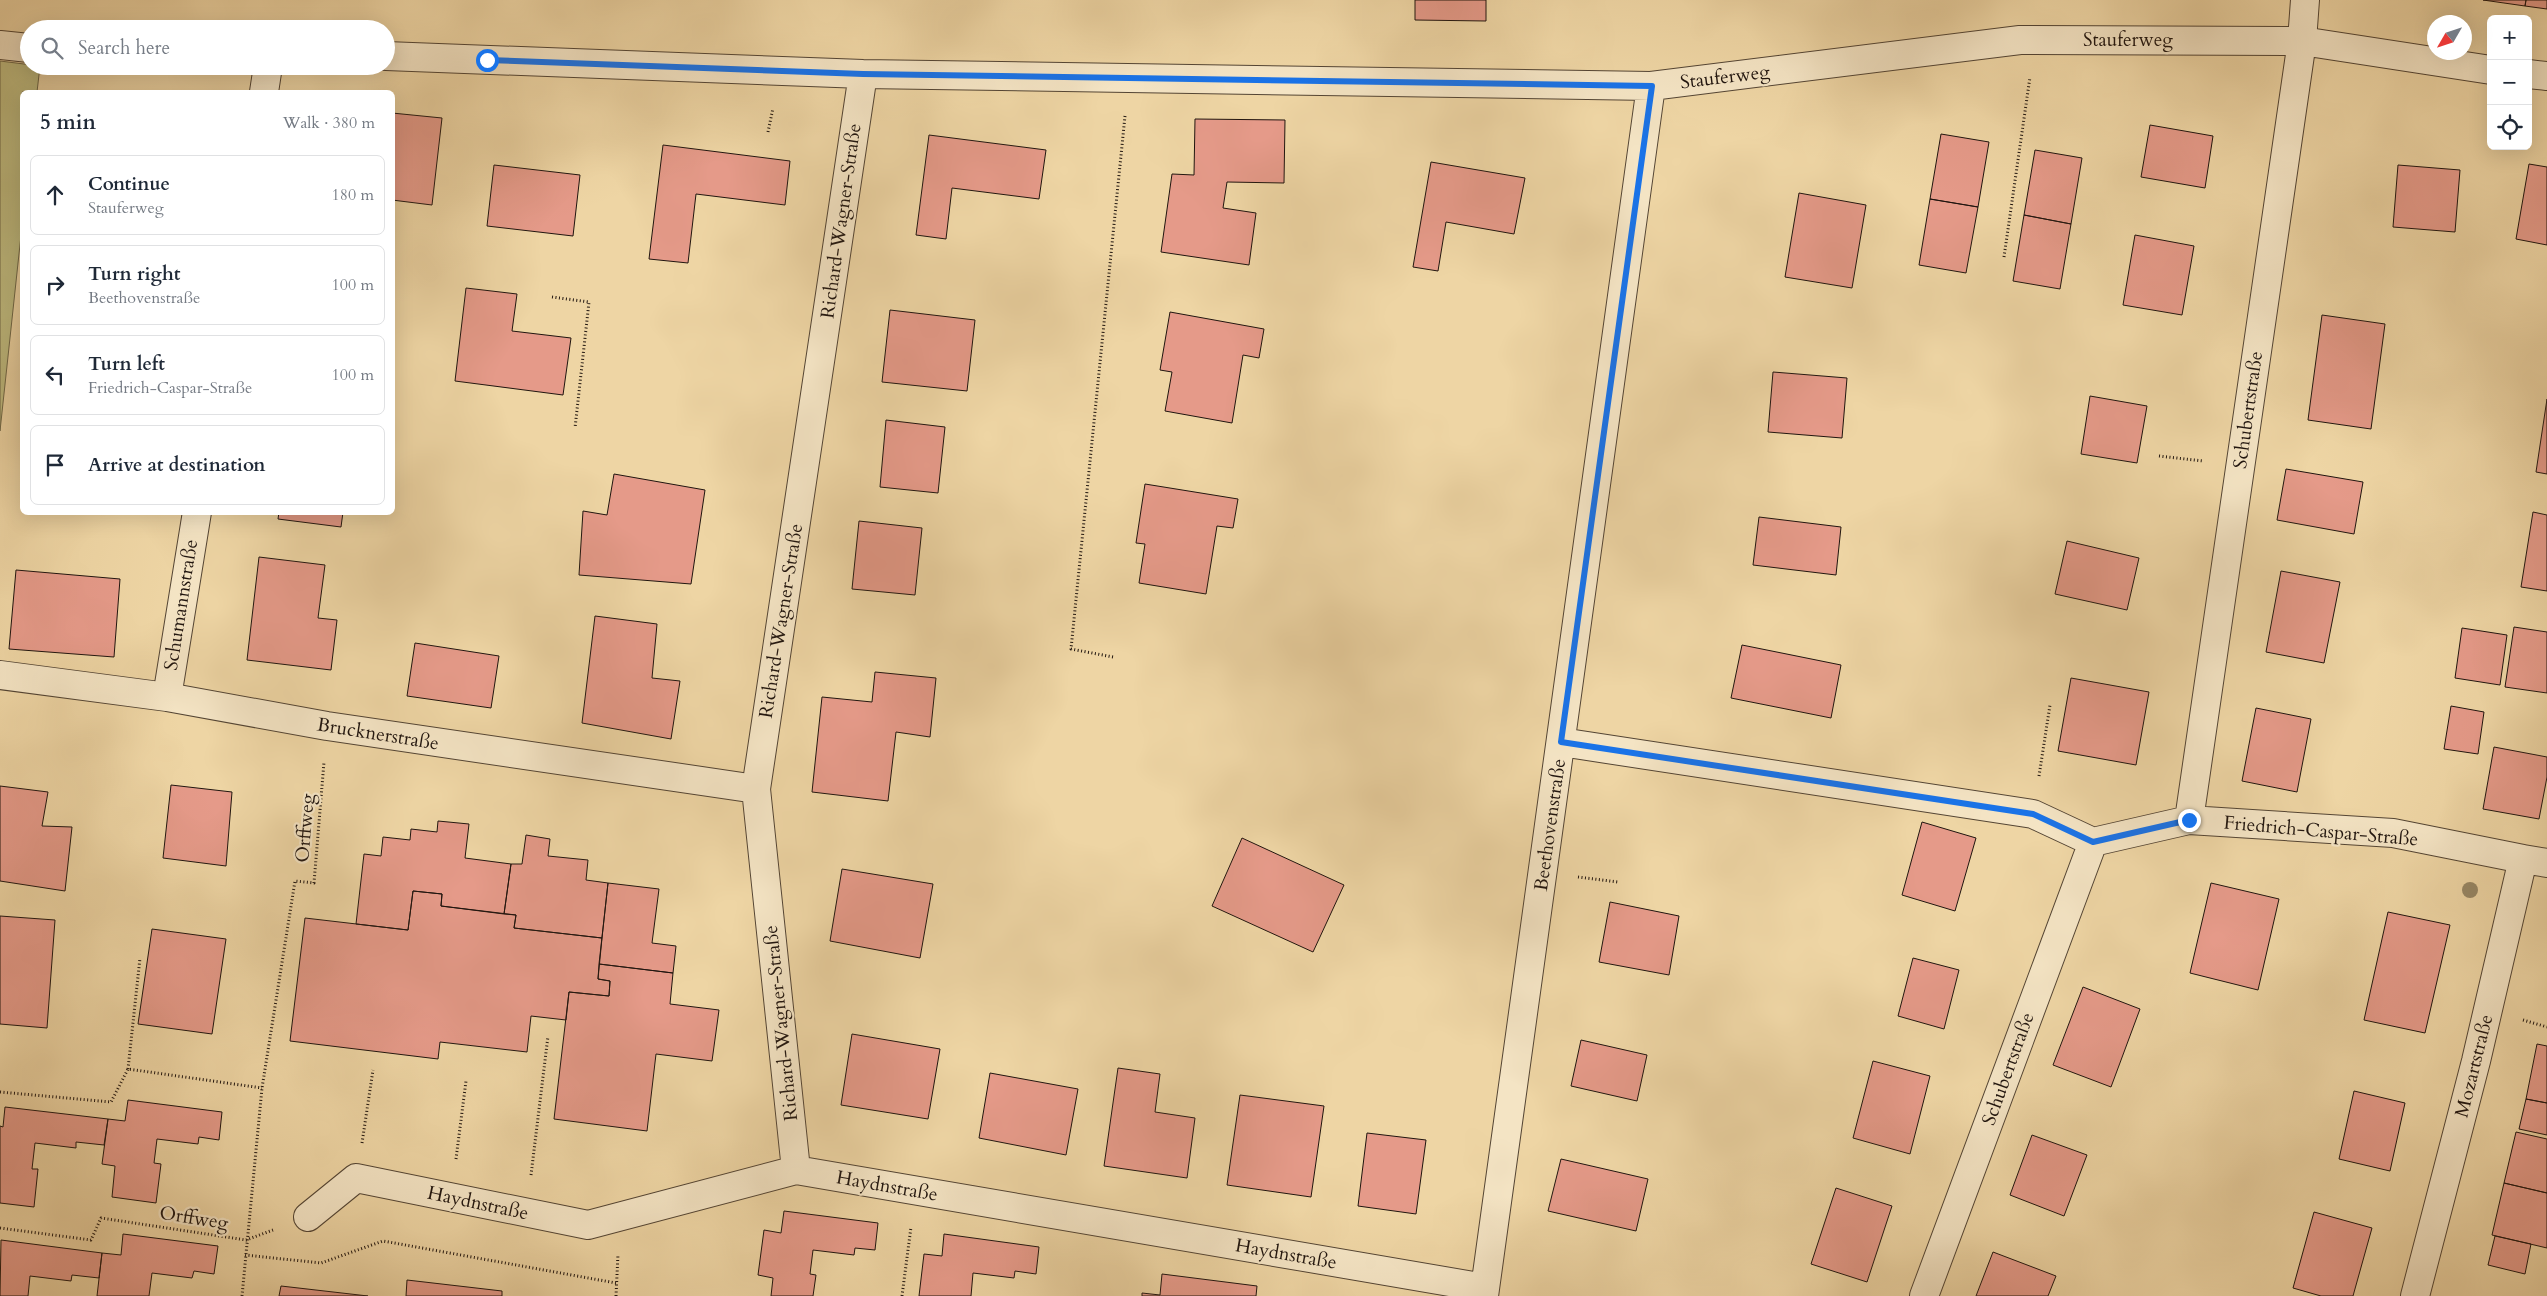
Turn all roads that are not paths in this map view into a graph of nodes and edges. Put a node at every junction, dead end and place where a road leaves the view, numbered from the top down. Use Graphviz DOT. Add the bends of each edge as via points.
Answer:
graph roads {
  1 [pos="2304,0"];
  2 [pos="2302,41"];
  3 [pos="0,45"];
  4 [pos="20,47"];
  5 [pos="395,56"];
  6 [pos="2487,69"];
  7 [pos="863,74"];
  8 [pos="2532,74"];
  9 [pos="267,75"];
  10 [pos="2547,76"];
  11 [pos="1652,86"];
  12 [pos="264,90"];
  13 [pos="197,515"];
  14 [pos="0,675"];
  15 [pos="167,697"];
  16 [pos="1561,742"];
  17 [pos="756,789"];
  18 [pos="2189,820"];
  19 [pos="2093,842"];
  20 [pos="2535,861"];
  21 [pos="796,1170"];
  22 [pos="308,1217"];
  23 [pos="1484,1292"];
  24 [pos="1924,1296"];
  25 [pos="2415,1296"];
  1 -- 2 [label="street, Schubertstraße"];
  2 -- 6 [label="street, Stauferweg"];
  2 -- 11 [label="street, Stauferweg" via="2035,40"];
  2 -- 18 [label="street, Schubertstraße"];
  3 -- 4 [label="street"];
  5 -- 7 [label="street, Stauferweg"];
  7 -- 11 [label="street, Stauferweg"];
  7 -- 17 [label="street, Richard-Wagner-Straße"];
  8 -- 10 [label="street"];
  9 -- 12 [label="street"];
  11 -- 16 [label="street, Beethovenstraße"];
  13 -- 15 [label="street, Schumannstraße"];
  14 -- 15 [label="street, Brucknerstraße"];
  15 -- 17 [label="street, Brucknerstraße" via="327,726"];
  16 -- 19 [label="street" via="2033,814"];
  16 -- 23 [label="street, Beethovenstraße"];
  17 -- 21 [label="street, Richard-Wagner-Straße"];
  18 -- 19 [label="street, Friedrich-Caspar-Straße"];
  18 -- 20 [label="street, Friedrich-Caspar-Straße" via="2393,833"];
  19 -- 24 [label="street, Schubertstraße"];
  20 -- 25 [label="street, Mozartstraße" via="2478,1052"];
  21 -- 22 [label="street, Haydnstraße" via="588,1226 356,1178"];
  21 -- 23 [label="street, Haydnstraße"];
}
